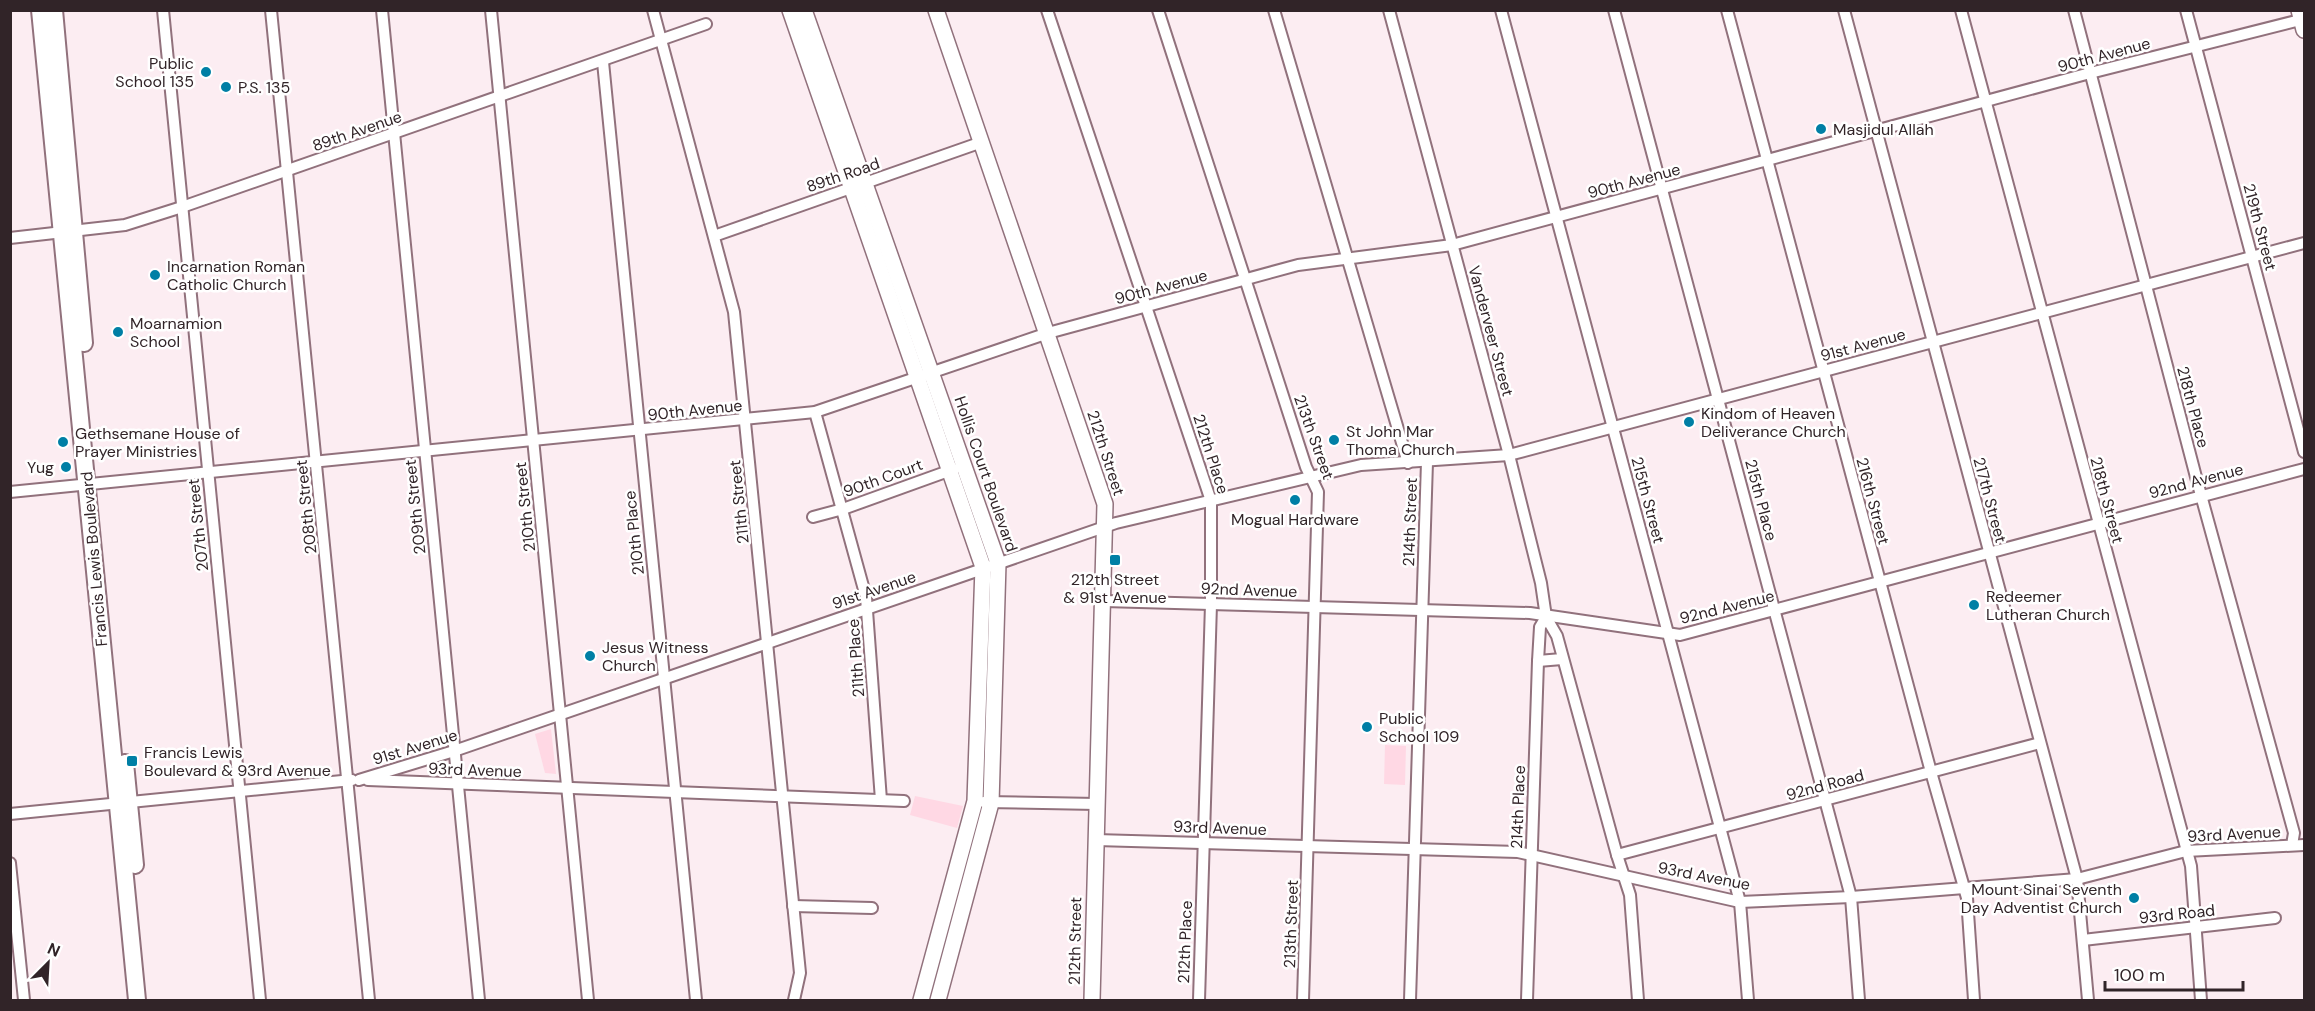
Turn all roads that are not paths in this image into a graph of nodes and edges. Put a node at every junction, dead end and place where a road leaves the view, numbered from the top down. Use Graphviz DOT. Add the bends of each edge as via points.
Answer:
graph roads {
  1 [pos="40,10"];
  2 [pos="54,10"];
  3 [pos="163,10"];
  4 [pos="271,10"];
  5 [pos="382,10"];
  6 [pos="491,10"];
  7 [pos="652,10"];
  8 [pos="790,10"];
  9 [pos="804,10"];
  10 [pos="936,10"];
  11 [pos="1047,10"];
  12 [pos="1158,10"];
  13 [pos="1274,10"];
  14 [pos="1389,10"];
  15 [pos="1502,10"];
  16 [pos="1614,10"];
  17 [pos="1727,10"];
  18 [pos="1844,10"];
  19 [pos="1961,10"];
  20 [pos="2074,10"];
  21 [pos="2186,10"];
  22 [pos="2303,20"];
  23 [pos="706,24"];
  24 [pos="661,41"];
  25 [pos="2196,47"];
  26 [pos="814,61"];
  27 [pos="603,62"];
  28 [pos="2090,73"];
  29 [pos="500,97"];
  30 [pos="1986,103"];
  31 [pos="1876,131"];
  32 [pos="393,134"];
  33 [pos="982,142"];
  34 [pos="1767,161"];
  35 [pos="288,170"];
  36 [pos="858,186"];
  37 [pos="1662,189"];
  38 [pos="182,207"];
  39 [pos="1557,217"];
  40 [pos="68,232"];
  41 [pos="714,236"];
  42 [pos="10,238"];
  43 [pos="2304,243"];
  44 [pos="1452,245"];
  45 [pos="2252,257"];
  46 [pos="1348,259"];
  47 [pos="1245,280"];
  48 [pos="2145,285"];
  49 [pos="1146,306"];
  50 [pos="901,309"];
  51 [pos="2042,313"];
  52 [pos="1048,333"];
  53 [pos="1933,342"];
  54 [pos="1823,372"];
  55 [pos="932,373"];
  56 [pos="917,379"];
  57 [pos="1719,399"];
  58 [pos="815,412"];
  59 [pos="746,420"];
  60 [pos="1613,428"];
  61 [pos="639,431"];
  62 [pos="534,441"];
  63 [pos="425,452"];
  64 [pos="2304,452"];
  65 [pos="1509,455"];
  66 [pos="316,462"];
  67 [pos="1408,462"];
  68 [pos="1427,462"];
  69 [pos="956,468"];
  70 [pos="2304,469"];
  71 [pos="208,472"];
  72 [pos="1312,477"];
  73 [pos="92,484"];
  74 [pos="10,492"];
  75 [pos="2201,495"];
  76 [pos="1211,501"];
  77 [pos="843,509"];
  78 [pos="813,517"];
  79 [pos="2098,524"];
  80 [pos="1106,526"];
  81 [pos="1989,553"];
  82 [pos="990,565"];
  83 [pos="1880,582"];
  84 [pos="1104,601"];
  85 [pos="1211,604"];
  86 [pos="1315,607"];
  87 [pos="868,608"];
  88 [pos="1422,610"];
  89 [pos="1774,610"];
  90 [pos="1546,617"];
  91 [pos="1668,634"];
  92 [pos="767,643"];
  93 [pos="1562,659"];
  94 [pos="1538,661"];
  95 [pos="664,678"];
  96 [pos="560,714"];
  97 [pos="2040,743"];
  98 [pos="454,751"];
  99 [pos="1930,772"];
  100 [pos="353,780"];
  101 [pos="459,784"];
  102 [pos="567,788"];
  103 [pos="239,791"];
  104 [pos="676,791"];
  105 [pos="782,796"];
  106 [pos="881,800"];
  107 [pos="1825,800"];
  108 [pos="904,801"];
  109 [pos="123,802"];
  110 [pos="983,802"];
  111 [pos="1097,804"];
  112 [pos="10,813"];
  113 [pos="1720,828"];
  114 [pos="1096,840"];
  115 [pos="1203,842"];
  116 [pos="2292,845"];
  117 [pos="2304,845"];
  118 [pos="1308,846"];
  119 [pos="1415,849"];
  120 [pos="2186,851"];
  121 [pos="1617,855"];
  122 [pos="1532,856"];
  123 [pos="10,863"];
  124 [pos="1623,874"];
  125 [pos="953,879"];
  126 [pos="2077,879"];
  127 [pos="970,882"];
  128 [pos="1963,889"];
  129 [pos="1851,897"];
  130 [pos="1740,902"];
  131 [pos="793,906"];
  132 [pos="872,908"];
  133 [pos="2275,918"];
  134 [pos="2196,927"];
  135 [pos="2083,940"];
  136 [pos="930,960"];
  137 [pos="948,965"];
  138 [pos="24,1000"];
  139 [pos="137,1000"];
  140 [pos="148,1000"];
  141 [pos="260,1000"];
  142 [pos="369,1000"];
  143 [pos="479,1000"];
  144 [pos="588,1000"];
  145 [pos="696,1000"];
  146 [pos="794,1000"];
  147 [pos="921,1000"];
  148 [pos="938,1000"];
  149 [pos="1092,1000"];
  150 [pos="1198,1000"];
  151 [pos="1303,1000"];
  152 [pos="1410,1000"];
  153 [pos="1527,1000"];
  154 [pos="1638,1000"];
  155 [pos="1748,1000"];
  156 [pos="1860,1000"];
  157 [pos="1974,1000"];
  158 [pos="2088,1000"];
  159 [pos="2201,1000"];
  1 -- 40 [label="main road, Francis Lewis Boulevard"];
  2 -- 40 [label="main road, Francis Lewis Boulevard"];
  3 -- 38 [label="street, 207th Street"];
  4 -- 35 [label="street, 208th Street"];
  5 -- 32 [label="street, 209th Street"];
  6 -- 29 [label="street, 210th Street"];
  7 -- 24 [label="street, 211th Street"];
  8 -- 26 [label="main road, Hollis Court Boulevard"];
  9 -- 26 [label="main road, Hollis Court Boulevard"];
  10 -- 33 [label="main road, 212th Street"];
  11 -- 49 [label="street, 212th Place"];
  12 -- 47 [label="street, 213th Street"];
  13 -- 46 [label="street, 214th Street"];
  14 -- 44 [label="street, Vanderveer Street"];
  15 -- 39 [label="street, 215th Street"];
  16 -- 37 [label="street, 215th Place"];
  17 -- 34 [label="street, 216th Street"];
  18 -- 31 [label="street, 217th Street"];
  19 -- 30 [label="street, 218th Street"];
  20 -- 28 [label="street, 218th Place"];
  21 -- 25 [label="street, 219th Street"];
  22 -- 25 [label="street, 90th Avenue"];
  23 -- 24 [label="street, 89th Avenue"];
  24 -- 27 [label="street, 89th Avenue"];
  24 -- 41 [label="street, 211th Street"];
  25 -- 28 [label="street, 90th Avenue"];
  25 -- 45 [label="street, 219th Street"];
  26 -- 36 [label="main road, Hollis Court Boulevard"];
  27 -- 29 [label="street, 89th Avenue"];
  27 -- 61 [label="street, 210th Place"];
  28 -- 30 [label="street, 90th Avenue"];
  28 -- 48 [label="street, 218th Place"];
  29 -- 32 [label="street, 89th Avenue"];
  29 -- 62 [label="street, 210th Street"];
  30 -- 31 [label="street, 90th Avenue"];
  30 -- 51 [label="street, 218th Street"];
  31 -- 34 [label="street, 90th Avenue"];
  31 -- 53 [label="street, 217th Street"];
  32 -- 35 [label="street, 89th Avenue"];
  32 -- 63 [label="street, 209th Street"];
  33 -- 36 [label="street, 89th Road"];
  33 -- 52 [label="main road, 212th Street"];
  34 -- 37 [label="street, 90th Avenue"];
  34 -- 54 [label="street, 216th Street"];
  35 -- 38 [label="street, 89th Avenue"];
  35 -- 66 [label="street, 208th Street"];
  36 -- 41 [label="street, 89th Road"];
  36 -- 50 [label="main road, Hollis Court Boulevard"];
  37 -- 39 [label="street, 90th Avenue"];
  37 -- 57 [label="street, 215th Place"];
  38 -- 40 [label="street, 89th Avenue" via="124,225"];
  38 -- 71 [label="street, 207th Street"];
  39 -- 44 [label="street, 90th Avenue"];
  39 -- 60 [label="street, 215th Street"];
  40 -- 42 [label="street, 89th Avenue"];
  40 -- 73 [label="main road, Francis Lewis Boulevard"];
  41 -- 59 [label="street, 211th Street" via="734,312"];
  43 -- 45 [label="street, 91st Avenue"];
  44 -- 46 [label="street, 90th Avenue"];
  44 -- 65 [label="street, Vanderveer Street"];
  45 -- 48 [label="street, 91st Avenue"];
  45 -- 64 [label="street, 219th Street"];
  46 -- 47 [label="street, 90th Avenue" via="1298,264"];
  46 -- 67 [label="street, 214th Street"];
  47 -- 49 [label="street, 90th Avenue"];
  47 -- 72 [label="street, 213th Street"];
  48 -- 51 [label="street, 91st Avenue"];
  48 -- 75 [label="street, 218th Place"];
  49 -- 52 [label="street, 90th Avenue"];
  49 -- 76 [label="street, 212th Place"];
  50 -- 55 [label="main road, Hollis Court Boulevard"];
  50 -- 56 [label="main road, Hollis Court Boulevard"];
  51 -- 53 [label="street, 91st Avenue"];
  51 -- 79 [label="street, 218th Street"];
  52 -- 55 [label="street, 90th Avenue"];
  52 -- 80 [label="main road, 212th Street" via="1105,504"];
  53 -- 54 [label="street, 91st Avenue"];
  53 -- 81 [label="street, 217th Street"];
  54 -- 57 [label="street, 91st Avenue"];
  54 -- 83 [label="street, 216th Street"];
  55 -- 56 [label="street, 90th Avenue"];
  55 -- 69 [label="main road, Hollis Court Boulevard"];
  56 -- 58 [label="street, 90th Avenue"];
  56 -- 69 [label="main road, Hollis Court Boulevard"];
  57 -- 60 [label="street, 91st Avenue"];
  57 -- 89 [label="street, 215th Place"];
  58 -- 59 [label="street, 90th Avenue"];
  58 -- 77 [label="street, 211th Place"];
  59 -- 61 [label="street, 90th Avenue"];
  59 -- 92 [label="street, 211th Street"];
  60 -- 65 [label="street, 91st Avenue"];
  60 -- 91 [label="street, 215th Street"];
  61 -- 62 [label="street, 90th Avenue"];
  61 -- 95 [label="street, 210th Place"];
  62 -- 63 [label="street, 90th Avenue"];
  62 -- 96 [label="street, 210th Street"];
  63 -- 66 [label="street, 90th Avenue"];
  63 -- 98 [label="street, 209th Street"];
  65 -- 68 [label="street, 91st Avenue"];
  65 -- 90 [label="street, Vanderveer Street" via="1542,583"];
  66 -- 71 [label="street, 90th Avenue"];
  66 -- 100 [label="street, 208th Street"];
  67 -- 68 [label="street, 214th Street"];
  67 -- 72 [label="street, 91st Avenue" via="1361,465"];
  68 -- 88 [label="street, 214th Street"];
  69 -- 77 [label="street, 90th Court"];
  69 -- 82 [label="main road, Hollis Court Boulevard"];
  70 -- 75 [label="street, 92nd Avenue"];
  71 -- 73 [label="street, 90th Avenue"];
  71 -- 103 [label="street, 207th Street"];
  72 -- 76 [label="street, 91st Avenue"];
  72 -- 86 [label="street, 213th Street" via="1318,492"];
  73 -- 74 [label="street, 90th Avenue"];
  73 -- 109 [label="main road, Francis Lewis Boulevard"];
  75 -- 79 [label="street, 92nd Avenue"];
  75 -- 116 [label="street, 218th Place" via="2293,832"];
  76 -- 80 [label="street, 91st Avenue"];
  76 -- 85 [label="street, 212th Place"];
  77 -- 78 [label="street, 90th Court"];
  77 -- 87 [label="street, 211th Place"];
  79 -- 81 [label="street, 92nd Avenue"];
  79 -- 120 [label="street, 218th Street"];
  80 -- 82 [label="street, 91st Avenue"];
  80 -- 84 [label="main road, 212th Street"];
  81 -- 83 [label="street, 92nd Avenue"];
  81 -- 97 [label="street, 217th Street"];
  82 -- 87 [label="street, 91st Avenue"];
  82 -- 110 [label="main road, Hollis Court Boulevard"];
  83 -- 89 [label="street, 92nd Avenue"];
  83 -- 99 [label="street, 216th Street"];
  84 -- 85 [label="street, 92nd Avenue"];
  84 -- 111 [label="main road, 212th Street"];
  85 -- 86 [label="street, 92nd Avenue"];
  85 -- 115 [label="street, 212th Place"];
  86 -- 88 [label="street, 92nd Avenue"];
  86 -- 118 [label="street, 213th Street"];
  87 -- 92 [label="street, 91st Avenue"];
  87 -- 106 [label="street, 211th Place"];
  88 -- 90 [label="street, 92nd Avenue" via="1530,613"];
  88 -- 119 [label="street, 214th Street"];
  89 -- 91 [label="street, 92nd Avenue" via="1680,635"];
  89 -- 107 [label="street, 215th Place"];
  90 -- 91 [label="street, 92nd Avenue"];
  90 -- 93 [label="street, Vanderveer Street" via="1557,636"];
  90 -- 94 [label="street, 214th Place" via="1540,627"];
  91 -- 113 [label="street, 215th Street"];
  92 -- 95 [label="street, 91st Avenue"];
  92 -- 105 [label="street, 211th Street"];
  93 -- 94 [label="street"];
  93 -- 121 [label="street, Vanderveer Street"];
  94 -- 122 [label="street, 214th Place"];
  95 -- 96 [label="street, 91st Avenue"];
  95 -- 104 [label="street, 210th Place"];
  96 -- 98 [label="street, 91st Avenue"];
  96 -- 102 [label="street, 210th Street"];
  97 -- 99 [label="street, 92nd Road"];
  97 -- 126 [label="street, 217th Street"];
  98 -- 100 [label="street, 91st Avenue"];
  98 -- 101 [label="street, 209th Street"];
  99 -- 107 [label="street, 92nd Road"];
  99 -- 128 [label="street, 216th Street"];
  100 -- 101 [label="street, 93rd Avenue"];
  100 -- 103 [label="street, 93rd Avenue"];
  100 -- 142 [label="street, 208th Street"];
  101 -- 102 [label="street, 93rd Avenue"];
  101 -- 143 [label="street, 209th Street"];
  102 -- 104 [label="street, 93rd Avenue"];
  102 -- 144 [label="street, 210th Street"];
  103 -- 109 [label="street, 93rd Avenue"];
  103 -- 141 [label="street, 207th Street"];
  104 -- 105 [label="street, 93rd Avenue"];
  104 -- 145 [label="street, 210th Place"];
  105 -- 106 [label="street, 93rd Avenue"];
  105 -- 131 [label="street, 211th Street"];
  106 -- 108 [label="street, 93rd Avenue"];
  107 -- 113 [label="street, 92nd Road"];
  107 -- 129 [label="street, 215th Place"];
  109 -- 112 [label="street, 93rd Avenue"];
  109 -- 139 [label="main road, Francis Lewis Boulevard"];
  109 -- 140 [label="main road, Francis Lewis Boulevard"];
  110 -- 111 [label="street"];
  110 -- 125 [label="main road, Hollis Court Boulevard"];
  110 -- 127 [label="main road, Hollis Court Boulevard"];
  111 -- 114 [label="main road, 212th Street"];
  113 -- 121 [label="street, 92nd Road"];
  113 -- 130 [label="street, 215th Street"];
  114 -- 115 [label="street, 93rd Avenue"];
  114 -- 149 [label="main road, 212th Street"];
  115 -- 118 [label="street, 93rd Avenue"];
  115 -- 150 [label="street, 212th Place"];
  116 -- 117 [label="street, 93rd Avenue"];
  116 -- 120 [label="street, 93rd Avenue"];
  118 -- 119 [label="street, 93rd Avenue"];
  118 -- 151 [label="street, 213th Street"];
  119 -- 122 [label="street, 93rd Avenue" via="1518,852"];
  119 -- 152 [label="street, 214th Street"];
  120 -- 126 [label="street, 93rd Avenue"];
  120 -- 134 [label="street, 218th Street"];
  121 -- 124 [label="street, Vanderveer Street"];
  122 -- 124 [label="street, 93rd Avenue"];
  122 -- 153 [label="street, 214th Place"];
  123 -- 138 [label="street"];
  124 -- 130 [label="street, 93rd Avenue"];
  124 -- 154 [label="street, Vanderveer Street" via="1630,895"];
  125 -- 127 [label="main road"];
  125 -- 136 [label="main road, Hollis Court Boulevard"];
  126 -- 128 [label="street, 93rd Avenue"];
  126 -- 135 [label="street, 217th Street"];
  127 -- 137 [label="main road, Hollis Court Boulevard"];
  128 -- 129 [label="street, 93rd Avenue"];
  128 -- 157 [label="street, 216th Street" via="1967,898"];
  129 -- 130 [label="street, 93rd Avenue"];
  129 -- 156 [label="street, 215th Place"];
  130 -- 155 [label="street, 215th Street"];
  131 -- 132 [label="street"];
  131 -- 146 [label="street, 211th Street" via="800,974"];
  133 -- 134 [label="street, 93rd Road"];
  134 -- 135 [label="street, 93rd Road"];
  134 -- 159 [label="street, 218th Street"];
  135 -- 158 [label="street, 217th Street"];
  136 -- 137 [label="main road"];
  136 -- 147 [label="main road, Hollis Court Boulevard"];
  137 -- 148 [label="main road, Hollis Court Boulevard"];
}
